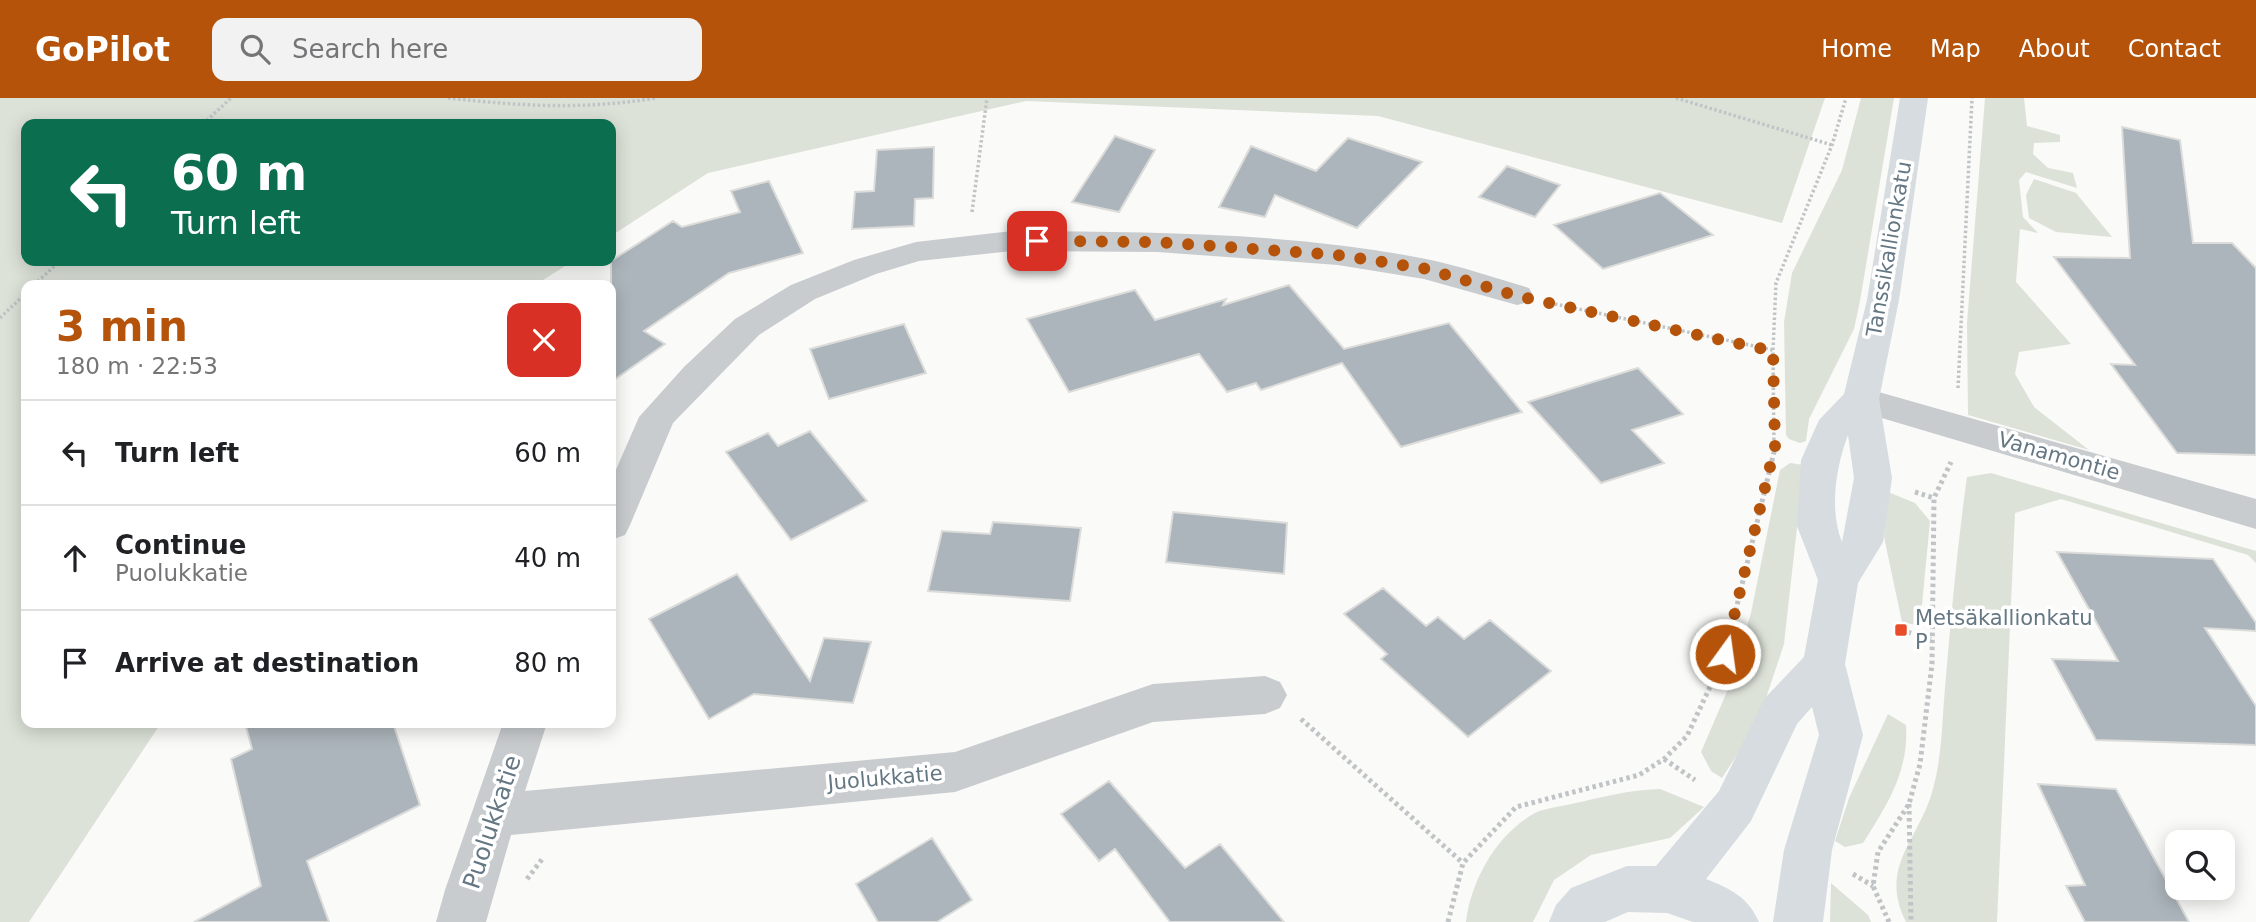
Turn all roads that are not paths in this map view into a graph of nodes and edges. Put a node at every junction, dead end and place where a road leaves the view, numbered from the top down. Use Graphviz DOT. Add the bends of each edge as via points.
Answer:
graph roads {
  1 [pos="1914,98"];
  2 [pos="1517,296"];
  3 [pos="1861,399"];
  4 [pos="616,513"];
  5 [pos="2256,514"];
  6 [pos="1838,580"];
  7 [pos="1824,664"];
  8 [pos="1265,695"];
  9 [pos="523,728"];
  10 [pos="494,815"];
  11 [pos="1667,890"];
  12 [pos="461,922"];
  13 [pos="1574,922"];
  14 [pos="1734,922"];
  15 [pos="1798,922"];
  1 -- 3 [label="street, Tanssikallionkatu" via="1883,300"];
  2 -- 4 [label="street" via="1427,269 1338,255 1157,242 1012,240 916,252 803,292 747,327 657,417"];
  3 -- 5 [label="street, Vanamontie"];
  3 -- 6 [label="street, Tanssikallionkatu" via="1873,478 1863,542"];
  3 -- 6 [label="street" via="1832,429 1820,460 1816,526"];
  6 -- 7 [label="street, Tanssikallionkatu"];
  7 -- 11 [label="street" via="1781,711 1735,806"];
  7 -- 15 [label="street, Tanssikallionkatu" via="1841,735 1808,850"];
  8 -- 10 [label="street, Juolukkatie" via="1153,704 955,772"];
  9 -- 10 [label="street, Puolukkatie"];
  10 -- 12 [label="street, Puolukkatie"];
  11 -- 13 [label="street" via="1627,889 1588,905"];
  11 -- 14 [label="street" via="1707,903"];
}
